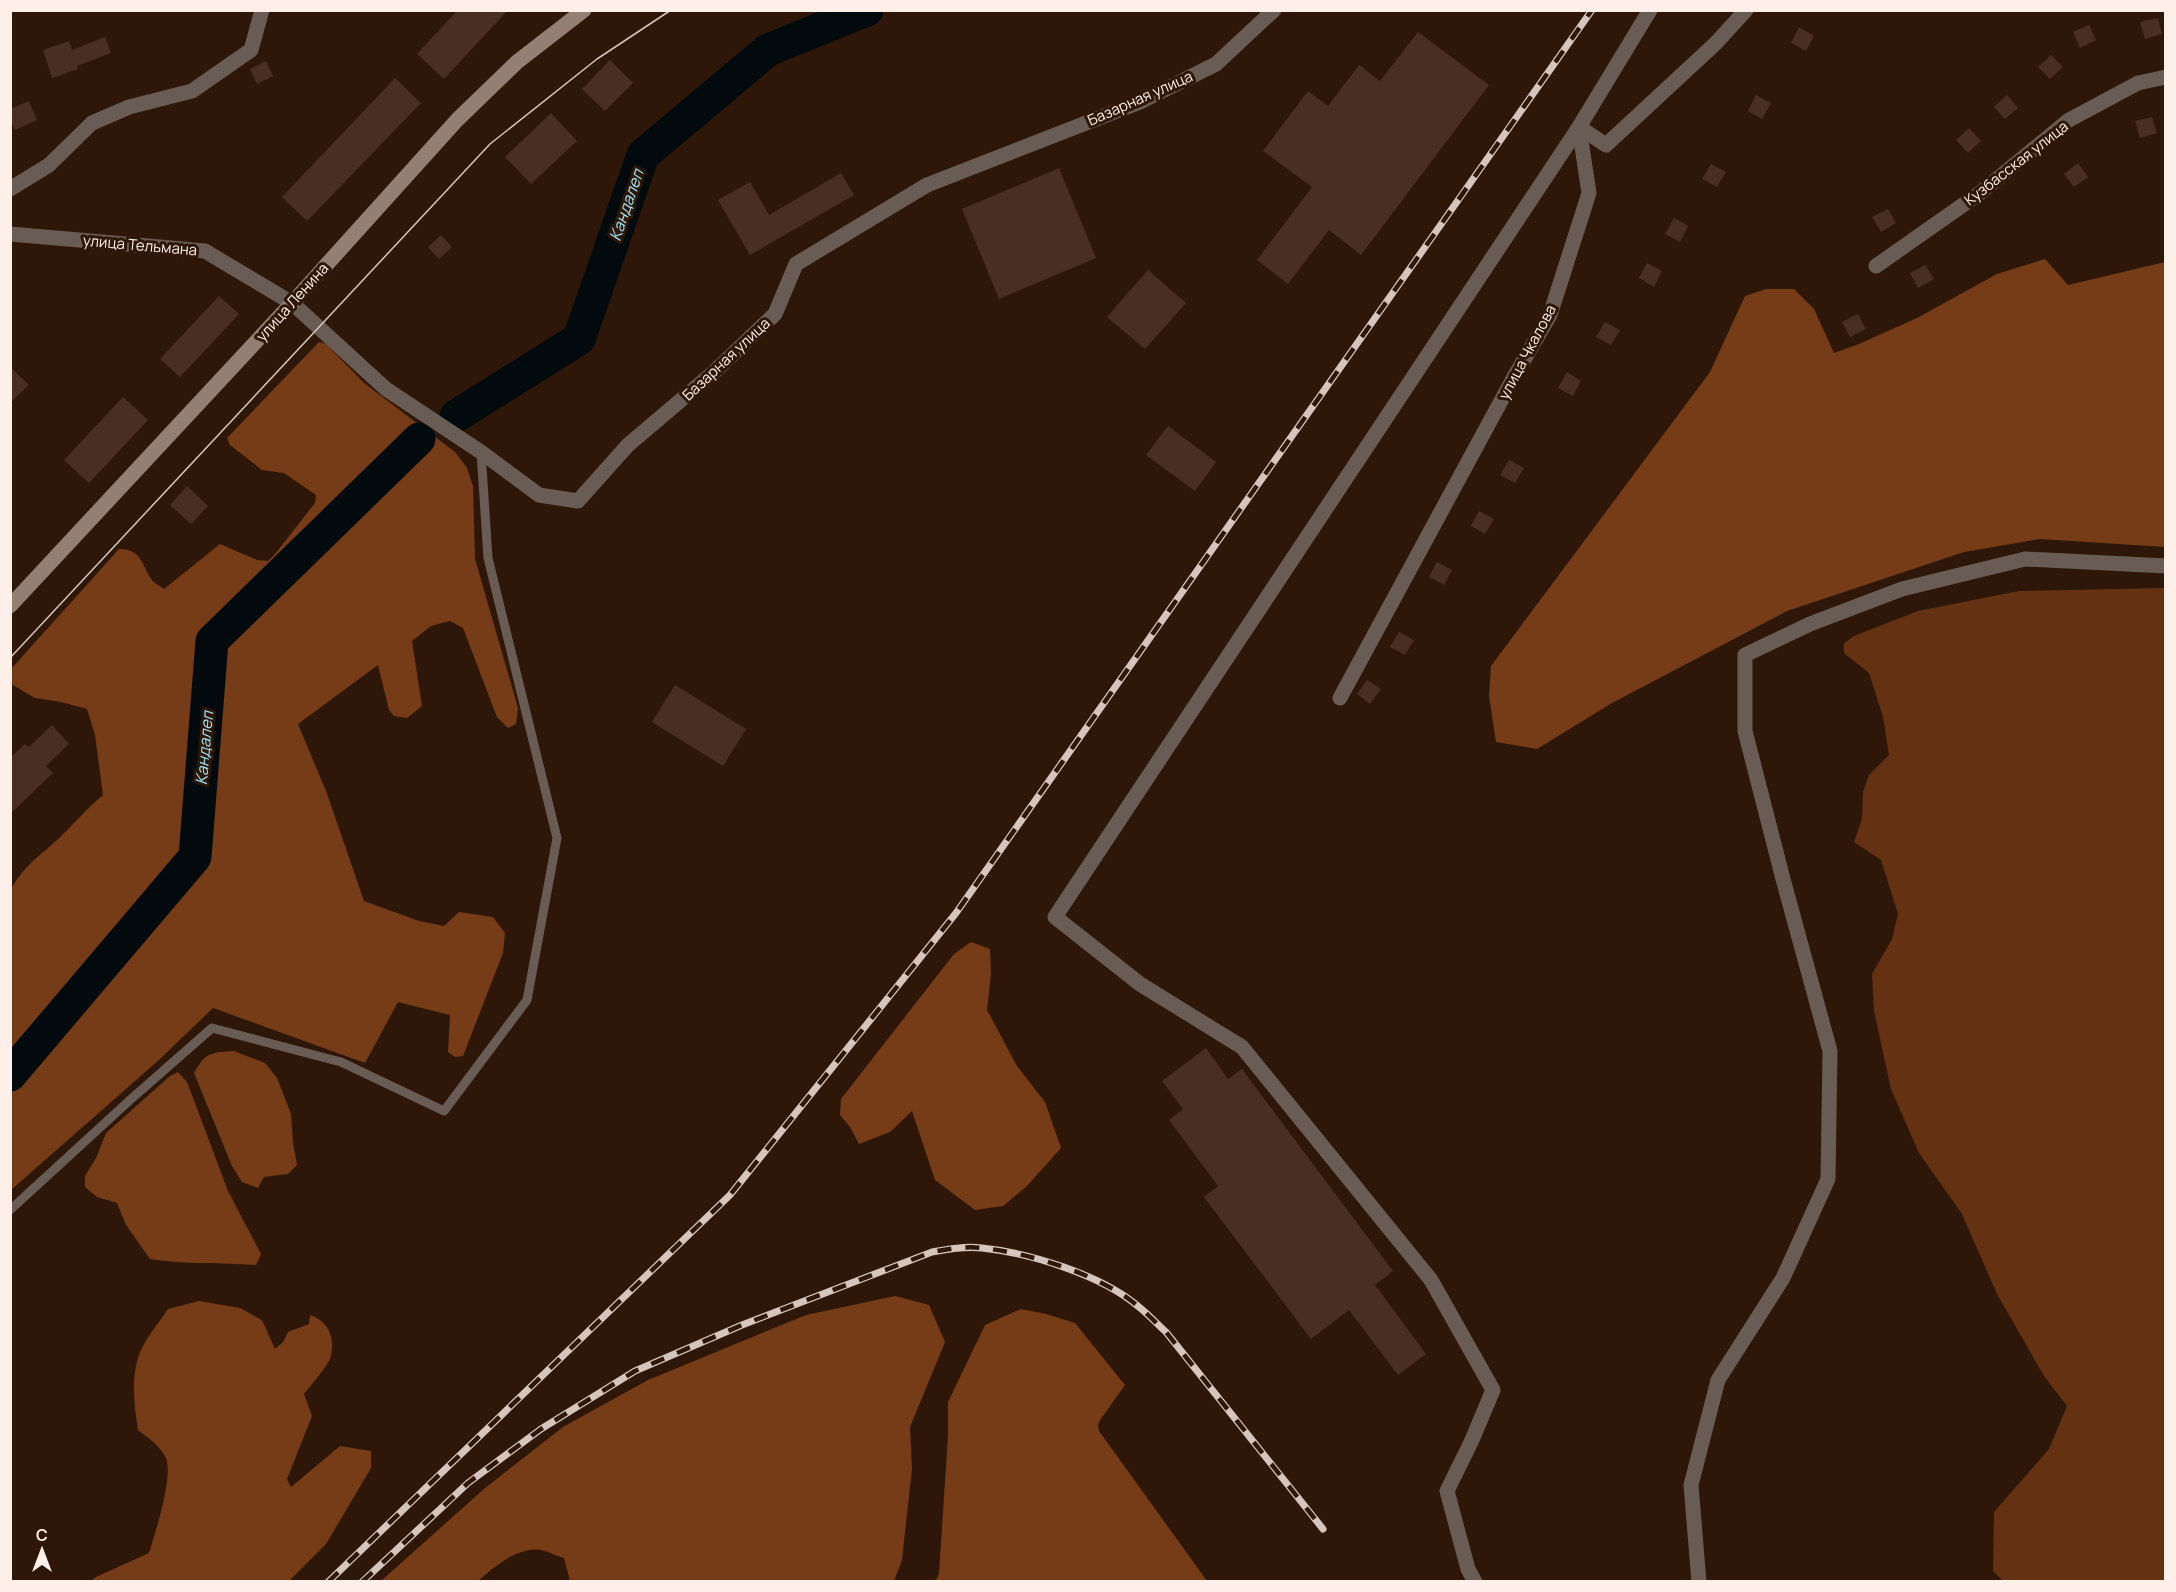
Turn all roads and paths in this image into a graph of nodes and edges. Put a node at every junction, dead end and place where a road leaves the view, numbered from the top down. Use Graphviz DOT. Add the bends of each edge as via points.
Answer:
graph roads {
  1 [pos="262,10"];
  2 [pos="584,10"];
  3 [pos="1274,10"];
  4 [pos="1650,10"];
  5 [pos="1746,10"];
  6 [pos="2166,76"];
  7 [pos="1579,128"];
  8 [pos="10,189"];
  9 [pos="10,234"];
  10 [pos="1876,266"];
  11 [pos="292,303"];
  12 [pos="481,452"];
  13 [pos="2166,566"];
  14 [pos="10,606"];
  15 [pos="1340,698"];
  16 [pos="10,1210"];
  17 [pos="1475,1581"];
  18 [pos="1699,1581"];
  1 -- 8 [label="street" via="251,50 192,91 129,107 92,123 49,165"];
  2 -- 11 [label="main road, улица Ленина" via="516,62 457,120"];
  3 -- 12 [label="street, Базарная улица" via="1216,64 1140,102 927,185 796,264 775,314 628,445 578,501 538,495"];
  4 -- 7 [label="street"];
  5 -- 7 [label="street" via="1606,146"];
  6 -- 10 [label="street, Кузбасская улица" via="2138,83 2069,120 1980,193"];
  7 -- 15 [label="street, улица Чкалова" via="1589,193 1550,315"];
  7 -- 17 [label="street" via="1055,917 1140,984 1242,1047 1431,1280 1494,1390 1447,1491 1468,1569"];
  9 -- 11 [label="street, улица Тельмана" via="205,251"];
  11 -- 12 [label="street, Базарная улица" via="386,389"];
  11 -- 14 [label="main road, улица Ленина"];
  12 -- 16 [label="lane" via="488,558 558,838 526,1000 444,1111 341,1062 212,1028"];
  13 -- 18 [label="street" via="2025,560 1902,589 1810,624 1745,655 1745,731 1830,1051 1827,1179 1783,1278 1718,1380 1691,1485"];
}
